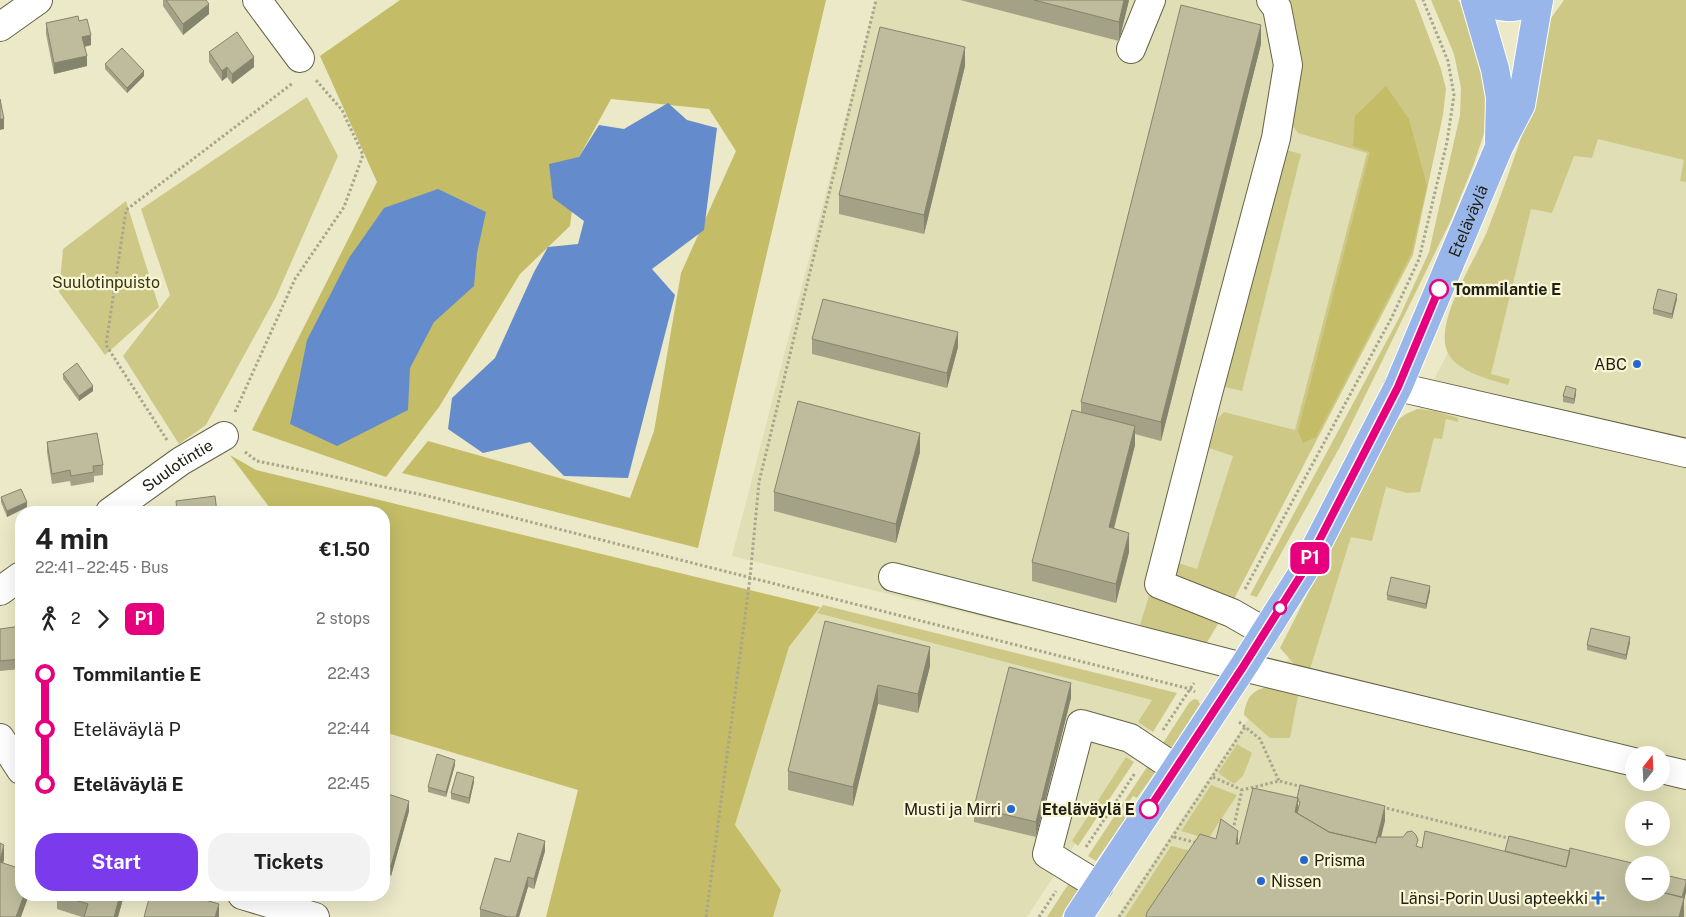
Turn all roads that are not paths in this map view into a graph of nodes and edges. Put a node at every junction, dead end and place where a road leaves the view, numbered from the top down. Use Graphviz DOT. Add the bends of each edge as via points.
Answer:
graph roads {
  1 [pos="38,0"];
  2 [pos="257,0"];
  3 [pos="1151,0"];
  4 [pos="1271,0"];
  5 [pos="1475,0"];
  6 [pos="1480,0"];
  7 [pos="1539,0"];
  8 [pos="0,27"];
  9 [pos="1131,50"];
  10 [pos="304,65"];
  11 [pos="1499,147"];
  12 [pos="1398,387"];
  13 [pos="224,436"];
  14 [pos="1686,453"];
  15 [pos="118,506"];
  16 [pos="893,577"];
  17 [pos="15,581"];
  18 [pos="0,592"];
  19 [pos="1265,632"];
  20 [pos="1243,667"];
  21 [pos="0,738"];
  22 [pos="1625,760"];
  23 [pos="15,761"];
  24 [pos="1175,768"];
  25 [pos="1099,886"];
  26 [pos="262,901"];
  27 [pos="315,917"];
  28 [pos="1078,917"];
  1 -- 8 [label="street"];
  2 -- 10 [label="street"];
  3 -- 9 [label="street"];
  4 -- 19 [label="street" via="1277,8 1288,65 1276,138 1159,584 1232,613"];
  5 -- 11 [label="main road, Eteläväylä" via="1496,69 1500,97"];
  6 -- 7 [label="main road" via="1499,7 1520,7"];
  7 -- 11 [label="main road, Eteläväylä" via="1521,105"];
  11 -- 12 [label="main road, Eteläväylä"];
  12 -- 14 [label="street"];
  12 -- 19 [label="main road, Eteläväylä" via="1303,572"];
  13 -- 15 [label="street, Suulotintie" via="181,461"];
  16 -- 20 [label="street"];
  17 -- 18 [label="street"];
  19 -- 20 [label="main road, Eteläväylä"];
  20 -- 22 [label="street"];
  20 -- 24 [label="main road, Eteläväylä"];
  21 -- 23 [label="street"];
  24 -- 25 [label="main road, Eteläväylä"];
  24 -- 25 [label="street" via="1130,738 1081,724 1047,854"];
  25 -- 28 [label="main road, Eteläväylä"];
  26 -- 27 [label="street"];
}
